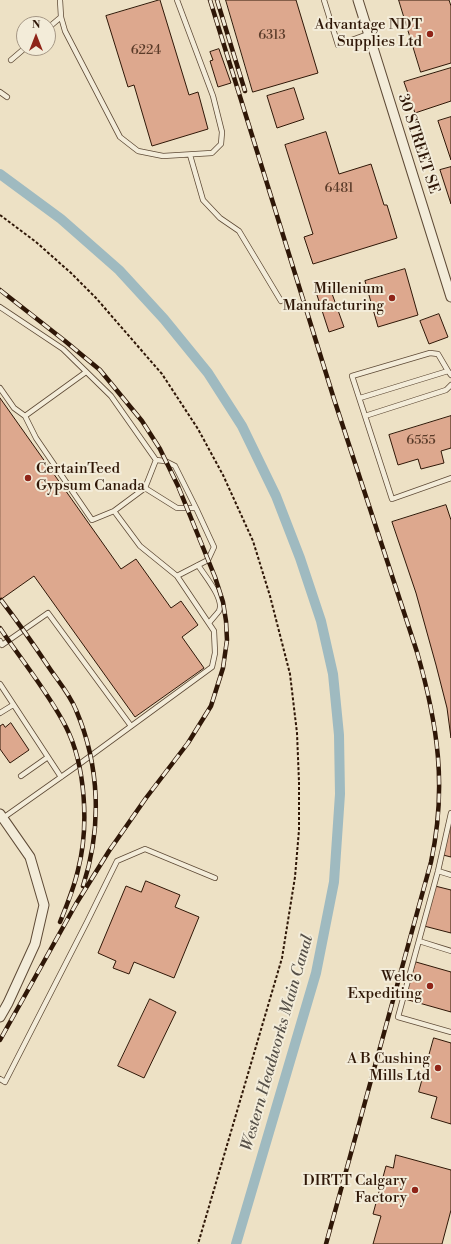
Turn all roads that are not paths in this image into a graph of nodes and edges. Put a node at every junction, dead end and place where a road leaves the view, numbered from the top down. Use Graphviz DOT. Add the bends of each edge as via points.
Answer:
graph roads {
  1 [pos="60,0"];
  2 [pos="177,0"];
  3 [pos="324,0"];
  4 [pos="358,0"];
  5 [pos="61,17"];
  6 [pos="56,21"];
  7 [pos="368,34"];
  8 [pos="16,56"];
  9 [pos="11,60"];
  10 [pos="0,92"];
  11 [pos="7,96"];
  12 [pos="190,155"];
  13 [pos="448,280"];
  14 [pos="451,297"];
  15 [pos="281,301"];
  16 [pos="0,307"];
  17 [pos="86,372"];
  18 [pos="449,373"];
  19 [pos="451,385"];
  20 [pos="0,388"];
  21 [pos="360,398"];
  22 [pos="25,416"];
  23 [pos="365,416"];
  24 [pos="156,460"];
  25 [pos="451,478"];
  26 [pos="145,488"];
  27 [pos="196,508"];
  28 [pos="114,511"];
  29 [pos="198,566"];
  30 [pos="177,576"];
  31 [pos="209,623"];
  32 [pos="0,642"];
  33 [pos="0,684"];
  34 [pos="13,705"];
  35 [pos="0,713"];
  36 [pos="131,726"];
  37 [pos="48,757"];
  38 [pos="21,776"];
  39 [pos="61,777"];
  40 [pos="451,813"];
  41 [pos="1,816"];
  42 [pos="438,872"];
  43 [pos="451,875"];
  44 [pos="215,878"];
  45 [pos="419,941"];
  46 [pos="451,951"];
  47 [pos="0,1017"];
  48 [pos="451,1032"];
  49 [pos="0,1079"];
  1 -- 5 [label="lane"];
  2 -- 12 [label="lane" via="213,96 222,132 221,144 212,153"];
  3 -- 7 [label="lane" via="338,45"];
  4 -- 7 [label="street, 30 STREET SE"];
  5 -- 6 [label="lane"];
  5 -- 12 [label="lane" via="65,31 120,137 138,151 163,156"];
  7 -- 13 [label="street, 30 STREET SE"];
  8 -- 9 [label="lane"];
  10 -- 11 [label="lane"];
  12 -- 15 [label="lane" via="203,200 220,218 238,231"];
  13 -- 14 [label="street, 30 STREET SE"];
  16 -- 17 [label="lane" via="63,349"];
  17 -- 22 [label="lane"];
  17 -- 24 [label="lane" via="111,396"];
  18 -- 21 [label="lane"];
  18 -- 21 [label="lane" via="438,354 430,353 352,376"];
  19 -- 23 [label="lane" via="446,390"];
  20 -- 22 [label="lane" via="14,408"];
  21 -- 23 [label="lane"];
  22 -- 28 [label="lane" via="36,438 92,520"];
  23 -- 25 [label="lane" via="392,498"];
  24 -- 26 [label="lane"];
  24 -- 27 [label="lane" via="166,461 175,466"];
  26 -- 27 [label="lane" via="177,508"];
  26 -- 28 [label="lane"];
  27 -- 29 [label="lane" via="214,547 208,560"];
  28 -- 30 [label="lane" via="140,546"];
  29 -- 30 [label="lane"];
  29 -- 31 [label="lane" via="220,602 220,610"];
  30 -- 31 [label="lane"];
  31 -- 36 [label="lane" via="214,631 215,653 212,667"];
  32 -- 36 [label="lane" via="2,645 48,613"];
  33 -- 34 [label="lane"];
  34 -- 35 [label="lane"];
  34 -- 37 [label="lane"];
  36 -- 39 [label="lane"];
  37 -- 38 [label="lane"];
  37 -- 39 [label="lane"];
  39 -- 41 [label="lane"];
  40 -- 42 [label="lane"];
  41 -- 47 [label="street" via="30,857 44,906 35,944"];
  42 -- 43 [label="lane"];
  42 -- 45 [label="lane"];
  44 -- 49 [label="lane" via="145,850 117,861 5,1082"];
  45 -- 46 [label="lane"];
  45 -- 48 [label="lane" via="398,1017"];
}
